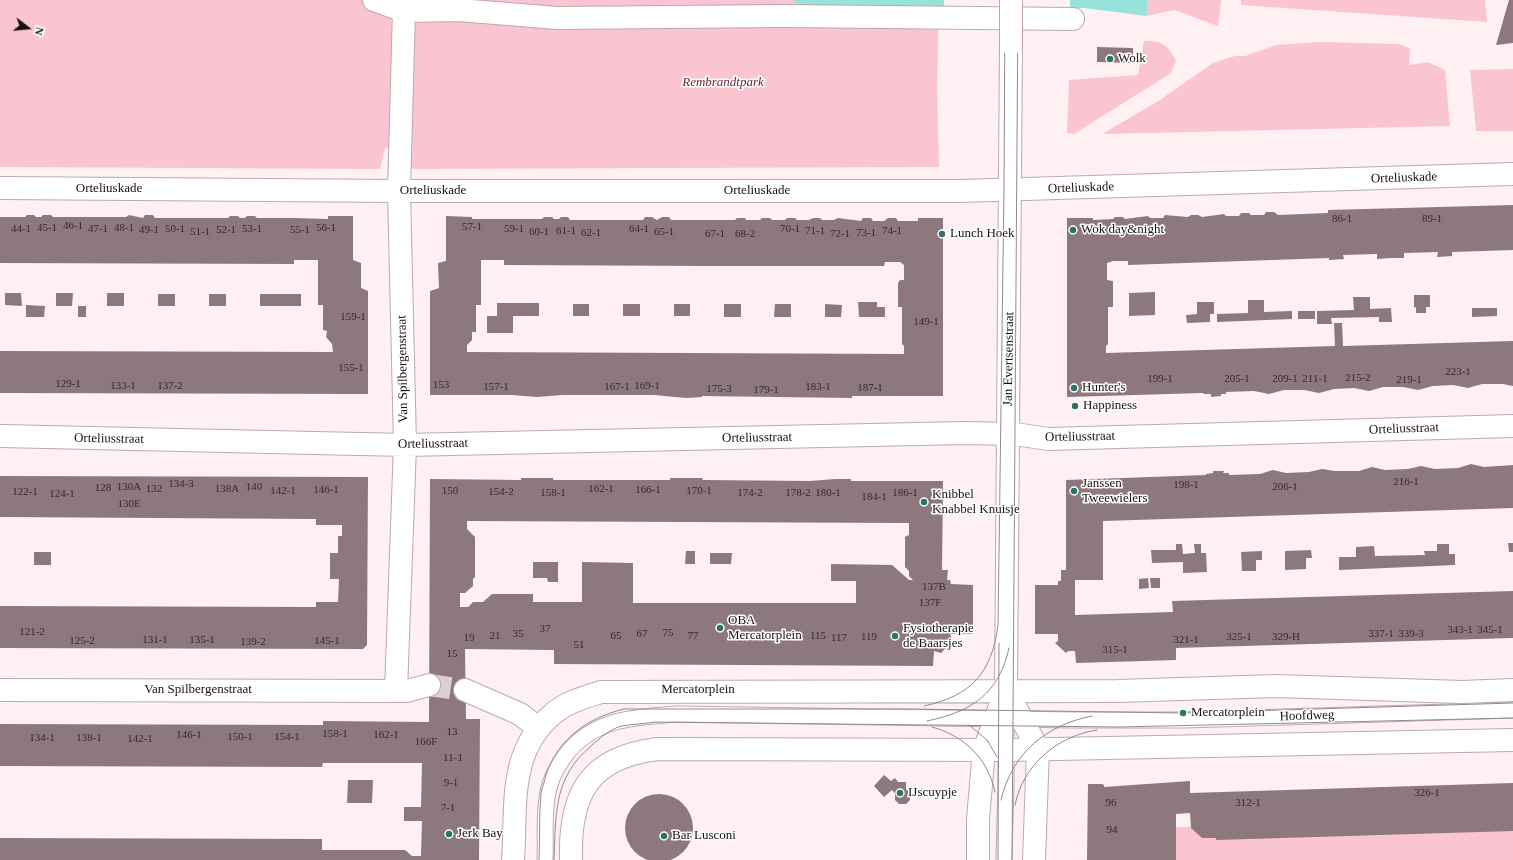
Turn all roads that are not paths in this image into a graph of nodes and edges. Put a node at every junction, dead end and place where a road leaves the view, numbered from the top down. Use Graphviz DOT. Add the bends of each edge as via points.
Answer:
graph roads {
  1 [pos="374,0"];
  2 [pos="1011,0"];
  3 [pos="404,11"];
  4 [pos="1073,20"];
  5 [pos="1513,174"];
  6 [pos="0,188"];
  7 [pos="1010,189"];
  8 [pos="399,191"];
  9 [pos="1513,426"];
  10 [pos="1008,434"];
  11 [pos="0,436"];
  12 [pos="405,445"];
  13 [pos="429,685"];
  14 [pos="0,690"];
  15 [pos="465,690"];
  16 [pos="1009,690"];
  17 [pos="1513,690"];
  18 [pos="396,691"];
  19 [pos="1513,710"];
  20 [pos="1007,718"];
  21 [pos="538,728"];
  22 [pos="1513,740"];
  23 [pos="1038,749"];
  24 [pos="984,750"];
  25 [pos="1006,750"];
  26 [pos="513,860"];
  27 [pos="545,860"];
  28 [pos="571,860"];
  29 [pos="978,860"];
  30 [pos="1004,860"];
  31 [pos="1034,860"];
  1 -- 3 [label="street"];
  2 -- 7 [label="street, Jan Evertsenstraat, bridge"];
  3 -- 4 [label="street" via="459,10 557,18 784,16"];
  3 -- 8 [label="street, Van Spilbergenstraat"];
  5 -- 7 [label="street, Orteliuskade"];
  6 -- 8 [label="street, Orteliuskade"];
  7 -- 8 [label="street, Orteliuskade"];
  7 -- 10 [label="street, Jan Evertsenstraat"];
  8 -- 12 [label="street, Van Spilbergenstraat"];
  9 -- 10 [label="street, Orteliusstraat" via="1048,439"];
  10 -- 12 [label="street, Orteliusstraat"];
  10 -- 16 [label="street, Jan Evertsenstraat"];
  11 -- 12 [label="street, Orteliusstraat"];
  12 -- 18 [label="street, Van Spilbergenstraat"];
  13 -- 18 [label="street, Van Spilbergenstraat"];
  14 -- 18 [label="street, Van Spilbergenstraat"];
  15 -- 21 [label="street" via="520,714"];
  16 -- 17 [label="street" via="1118,691 1276,686 1462,692"];
  16 -- 20 [label="street"];
  16 -- 21 [label="street, Mercatorplein" via="614,690 573,701 554,712"];
  19 -- 20 [label="lane, Hoofdweg" via="1184,720"];
  20 -- 23 [label="street"];
  20 -- 24 [label="street"];
  20 -- 25 [label="lane"];
  20 -- 27 [label="lane, Mercatorplein" via="677,714 626,718 602,725 582,737 557,766 550,784 546,809"];
  21 -- 26 [label="street, Mercatorplein" via="525,748 520,764 515,793"];
  22 -- 23 [label="street"];
  23 -- 25 [label="street"];
  23 -- 31 [label="street"];
  24 -- 25 [label="street"];
  24 -- 28 [label="street" via="639,751 618,758 601,768 581,792 575,810"];
  24 -- 29 [label="street"];
  25 -- 30 [label="lane"];
}
